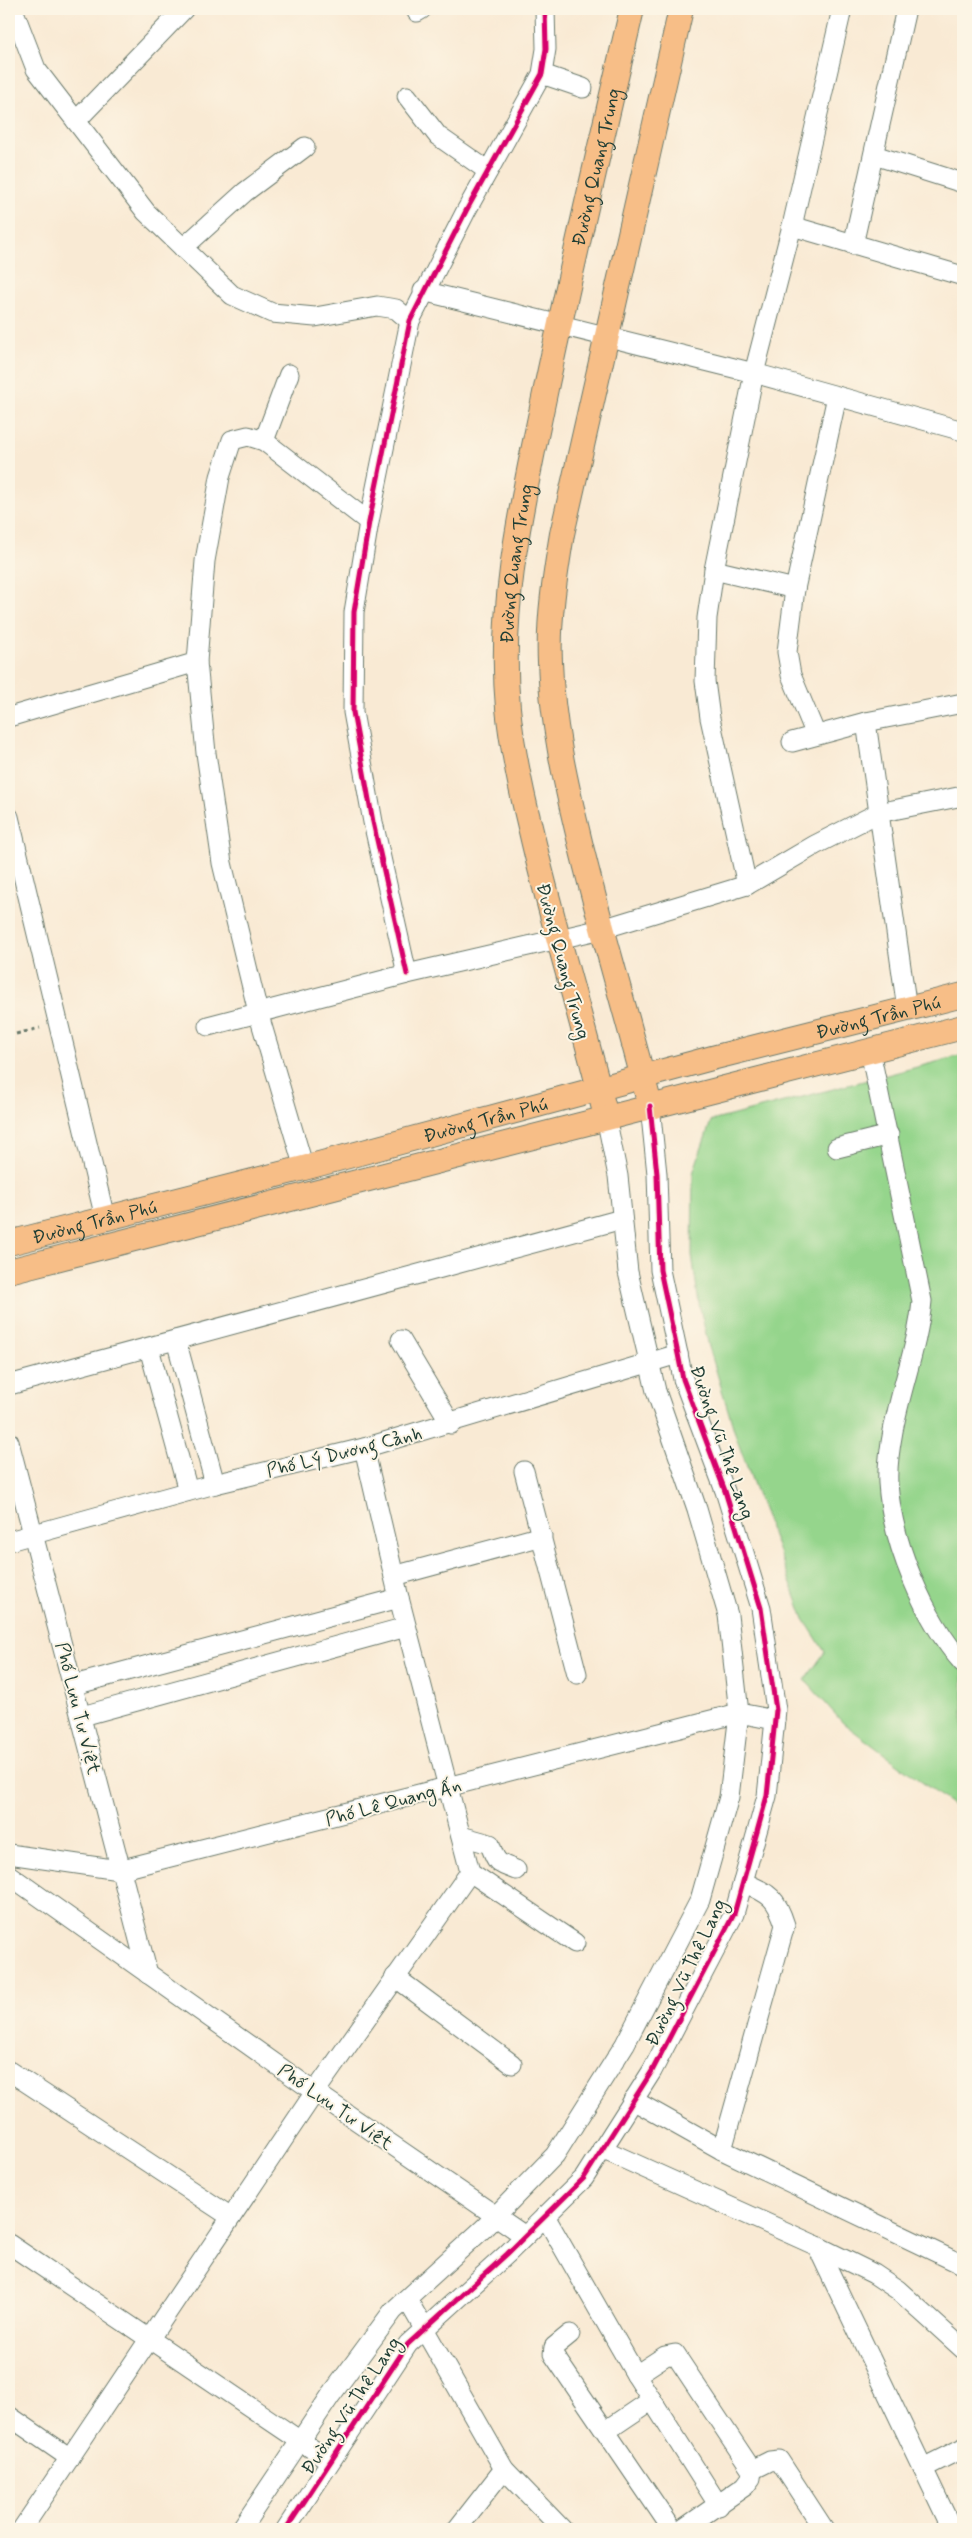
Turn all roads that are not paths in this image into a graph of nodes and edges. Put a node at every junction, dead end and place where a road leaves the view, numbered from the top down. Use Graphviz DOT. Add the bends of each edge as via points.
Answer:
graph roads {
  1 [pos="13,9"];
  2 [pos="184,9"];
  3 [pos="545,9"];
  4 [pos="632,9"];
  5 [pos="681,9"];
  6 [pos="842,9"];
  7 [pos="906,9"];
  8 [pos="542,74"];
  9 [pos="583,88"];
  10 [pos="407,96"];
  11 [pos="76,121"];
  12 [pos="304,147"];
  13 [pos="874,155"];
  14 [pos="488,171"];
  15 [pos="963,183"];
  16 [pos="792,226"];
  17 [pos="853,245"];
  18 [pos="183,248"];
  19 [pos="963,276"];
  20 [pos="424,291"];
  21 [pos="410,321"];
  22 [pos="559,326"];
  23 [pos="606,336"];
  24 [pos="754,373"];
  25 [pos="289,374"];
  26 [pos="837,396"];
  27 [pos="963,432"];
  28 [pos="264,441"];
  29 [pos="369,522"];
  30 [pos="714,570"];
  31 [pos="795,589"];
  32 [pos="197,662"];
  33 [pos="963,703"];
  34 [pos="9,717"];
  35 [pos="866,722"];
  36 [pos="816,735"];
  37 [pos="792,742"];
  38 [pos="963,796"];
  39 [pos="878,813"];
  40 [pos="9,817"];
  41 [pos="747,885"];
  42 [pos="602,929"];
  43 [pos="557,940"];
  44 [pos="407,974"];
  45 [pos="963,995"];
  46 [pos="907,1009"];
  47 [pos="258,1012"];
  48 [pos="208,1026"];
  49 [pos="963,1028"];
  50 [pos="870,1051"];
  51 [pos="643,1076"];
  52 [pos="599,1088"];
  53 [pos="650,1106"];
  54 [pos="606,1118"];
  55 [pos="888,1135"];
  56 [pos="836,1148"];
  57 [pos="304,1168"];
  58 [pos="105,1218"];
  59 [pos="622,1219"];
  60 [pos="9,1243"];
  61 [pos="9,1271"];
  62 [pos="176,1340"];
  63 [pos="401,1340"];
  64 [pos="149,1348"];
  65 [pos="678,1354"];
  66 [pos="649,1362"];
  67 [pos="9,1385"];
  68 [pos="450,1424"];
  69 [pos="9,1442"];
  70 [pos="364,1448"];
  71 [pos="524,1471"];
  72 [pos="215,1484"];
  73 [pos="188,1491"];
  74 [pos="33,1534"];
  75 [pos="542,1536"];
  76 [pos="9,1540"];
  77 [pos="394,1576"];
  78 [pos="399,1598"];
  79 [pos="406,1627"];
  80 [pos="963,1664"];
  81 [pos="577,1674"];
  82 [pos="74,1685"];
  83 [pos="739,1713"];
  84 [pos="82,1716"];
  85 [pos="775,1720"];
  86 [pos="448,1787"];
  87 [pos="461,1836"];
  88 [pos="9,1854"];
  89 [pos="119,1870"];
  90 [pos="516,1870"];
  91 [pos="470,1872"];
  92 [pos="9,1875"];
  93 [pos="743,1882"];
  94 [pos="575,1943"];
  95 [pos="148,1974"];
  96 [pos="395,1977"];
  97 [pos="512,2064"];
  98 [pos="9,2071"];
  99 [pos="314,2092"];
  100 [pos="633,2100"];
  101 [pos="602,2148"];
  102 [pos="722,2150"];
  103 [pos="494,2216"];
  104 [pos="545,2216"];
  105 [pos="230,2218"];
  106 [pos="525,2236"];
  107 [pos="9,2244"];
  108 [pos="817,2246"];
  109 [pos="963,2266"];
  110 [pos="407,2298"];
  111 [pos="424,2329"];
  112 [pos="570,2334"];
  113 [pos="150,2338"];
  114 [pos="963,2349"];
  115 [pos="636,2375"];
  116 [pos="652,2400"];
  117 [pos="9,2416"];
  118 [pos="606,2431"];
  119 [pos="300,2440"];
  120 [pos="963,2448"];
  121 [pos="70,2458"];
  122 [pos="330,2461"];
  123 [pos="923,2468"];
  124 [pos="504,2469"];
  125 [pos="752,2470"];
  126 [pos="719,2506"];
  127 [pos="22,2529"];
  128 [pos="241,2529"];
  129 [pos="286,2529"];
  130 [pos="456,2529"];
  131 [pos="562,2529"];
  132 [pos="672,2529"];
  133 [pos="683,2529"];
  134 [pos="824,2529"];
  135 [pos="952,2529"];
  1 -- 11 [label="street" via="36,69"];
  2 -- 11 [label="street"];
  3 -- 8 [label="street" via="546,49"];
  4 -- 22 [label="main road, Đường Quang Trung"];
  5 -- 23 [label="main road, Đường Quang Trung"];
  6 -- 16 [label="street"];
  7 -- 13 [label="street"];
  8 -- 9 [label="street"];
  8 -- 14 [label="street"];
  10 -- 14 [label="street" via="438,136"];
  11 -- 18 [label="street" via="146,212"];
  12 -- 18 [label="street" via="245,192"];
  13 -- 15 [label="street"];
  13 -- 17 [label="street"];
  14 -- 20 [label="street"];
  16 -- 17 [label="street"];
  16 -- 24 [label="street"];
  17 -- 19 [label="street"];
  18 -- 21 [label="street" via="232,295 272,313 315,317 377,306 396,309"];
  20 -- 21 [label="street"];
  20 -- 22 [label="street"];
  21 -- 29 [label="street"];
  22 -- 23 [label="street"];
  22 -- 43 [label="main road, Đường Quang Trung" via="518,519 505,658 516,760"];
  23 -- 24 [label="street"];
  23 -- 42 [label="main road, Đường Quang Trung" via="555,576 550,661 561,757"];
  24 -- 26 [label="street"];
  24 -- 30 [label="street"];
  25 -- 28 [label="street"];
  26 -- 27 [label="street"];
  26 -- 31 [label="street"];
  28 -- 29 [label="street"];
  28 -- 32 [label="street" via="248,436 232,440 225,456 205,561"];
  29 -- 44 [label="street" via="354,612 353,712 372,822"];
  30 -- 31 [label="street"];
  30 -- 41 [label="street" via="704,649 704,681"];
  31 -- 36 [label="street" via="787,652 794,683"];
  32 -- 34 [label="street"];
  32 -- 47 [label="street" via="222,863"];
  33 -- 35 [label="street"];
  35 -- 36 [label="street"];
  35 -- 39 [label="street"];
  36 -- 37 [label="street"];
  38 -- 39 [label="street"];
  39 -- 41 [label="street"];
  39 -- 46 [label="street"];
  40 -- 58 [label="street"];
  41 -- 42 [label="street"];
  42 -- 43 [label="street"];
  42 -- 51 [label="main road, Đường Quang Trung"];
  43 -- 44 [label="street"];
  43 -- 52 [label="main road, Đường Quang Trung"];
  44 -- 47 [label="street"];
  45 -- 46 [label="main road, Đường Trần Phú"];
  46 -- 51 [label="main road, Đường Trần Phú"];
  47 -- 48 [label="street"];
  47 -- 57 [label="street"];
  49 -- 50 [label="main road, Đường Trần Phú"];
  50 -- 53 [label="main road, Đường Trần Phú"];
  50 -- 55 [label="street"];
  51 -- 52 [label="main road, Đường Trần Phú"];
  51 -- 53 [label="main road, Đường Quang Trung"];
  52 -- 54 [label="main road, Đường Quang Trung"];
  52 -- 57 [label="main road, Đường Trần Phú"];
  53 -- 54 [label="main road, Đường Trần Phú"];
  53 -- 65 [label="street, Đường Vũ Thê Lang" via="657,1174 660,1270"];
  54 -- 59 [label="street, Đường Vũ Thê Lang" via="618,1176"];
  54 -- 61 [label="main road, Đường Trần Phú"];
  55 -- 56 [label="street"];
  55 -- 80 [label="street" via="922,1301 920,1325 893,1431 888,1483 897,1535 919,1593 950,1649"];
  57 -- 58 [label="main road, Đường Trần Phú"];
  58 -- 60 [label="main road, Đường Trần Phú"];
  59 -- 62 [label="street"];
  59 -- 66 [label="street, Đường Vũ Thê Lang" via="628,1272"];
  62 -- 64 [label="street"];
  62 -- 72 [label="street"];
  63 -- 68 [label="street"];
  64 -- 67 [label="street"];
  64 -- 73 [label="street"];
  65 -- 66 [label="street, Phố Lý Dương Cảnh"];
  65 -- 85 [label="street, Đường Vũ Thê Lang" via="683,1378 725,1491 761,1608"];
  66 -- 68 [label="street, Phố Lý Dương Cảnh"];
  66 -- 83 [label="street, Đường Vũ Thê Lang" via="728,1615"];
  68 -- 70 [label="street, Phố Lý Dương Cảnh"];
  69 -- 74 [label="street, Phố Lưu Tư Việt"];
  70 -- 72 [label="street, Phố Lý Dương Cảnh"];
  70 -- 77 [label="street"];
  71 -- 75 [label="street"];
  72 -- 73 [label="street, Phố Lý Dương Cảnh"];
  73 -- 74 [label="street, Phố Lý Dương Cảnh"];
  74 -- 76 [label="street, Phố Lý Dương Cảnh"];
  74 -- 82 [label="street, Phố Lưu Tư Việt"];
  75 -- 77 [label="street"];
  75 -- 81 [label="street"];
  77 -- 78 [label="street"];
  78 -- 79 [label="street"];
  78 -- 82 [label="street"];
  79 -- 84 [label="street"];
  79 -- 86 [label="street"];
  82 -- 84 [label="street, Phố Lưu Tư Việt"];
  83 -- 85 [label="street, Phố Lê Quang Ấn"];
  83 -- 86 [label="street, Phố Lê Quang Ấn"];
  83 -- 103 [label="street, Đường Vũ Thê Lang" via="728,1797 700,1900 625,2044 555,2154"];
  84 -- 89 [label="street, Phố Lưu Tư Việt"];
  85 -- 93 [label="street, Đường Vũ Thê Lang" via="767,1796"];
  86 -- 87 [label="street"];
  86 -- 89 [label="street, Phố Lê Quang Ấn"];
  87 -- 90 [label="street" via="490,1844 496,1860"];
  87 -- 91 [label="street"];
  88 -- 89 [label="street, Phố Lê Quang Ấn"];
  89 -- 95 [label="street, Phố Lưu Tư Việt"];
  91 -- 94 [label="street"];
  91 -- 96 [label="street"];
  92 -- 95 [label="street, Phố Lưu Tư Việt"];
  93 -- 100 [label="street, Đường Vũ Thê Lang" via="734,1914 652,2071"];
  93 -- 102 [label="street" via="766,1893 779,1906 785,1925"];
  95 -- 99 [label="street, Phố Lưu Tư Việt"];
  96 -- 97 [label="street"];
  96 -- 99 [label="street"];
  98 -- 105 [label="street"];
  99 -- 103 [label="street, Phố Lưu Tư Việt"];
  99 -- 105 [label="street"];
  100 -- 101 [label="street, Đường Vũ Thê Lang"];
  100 -- 102 [label="street"];
  101 -- 104 [label="street, Đường Vũ Thê Lang" via="584,2178"];
  101 -- 108 [label="street"];
  102 -- 109 [label="street"];
  103 -- 106 [label="street, Phố Lưu Tư Việt"];
  103 -- 110 [label="street, Đường Vũ Thê Lang"];
  104 -- 106 [label="street, Đường Vũ Thê Lang"];
  104 -- 115 [label="street"];
  105 -- 113 [label="street"];
  106 -- 111 [label="street, Đường Vũ Thê Lang"];
  107 -- 113 [label="street"];
  108 -- 114 [label="street" via="874,2274 898,2290"];
  108 -- 123 [label="street"];
  110 -- 111 [label="street"];
  110 -- 119 [label="street, Đường Vũ Thê Lang" via="393,2311"];
  111 -- 122 [label="street, Đường Vũ Thê Lang" via="408,2344"];
  111 -- 124 [label="street"];
  112 -- 118 [label="street" via="554,2347 553,2354"];
  113 -- 119 [label="street"];
  113 -- 121 [label="street"];
  115 -- 116 [label="street"];
  115 -- 125 [label="street" via="666,2356 675,2354"];
  116 -- 118 [label="street"];
  116 -- 126 [label="street"];
  117 -- 121 [label="street"];
  118 -- 132 [label="street"];
  119 -- 122 [label="street"];
  119 -- 128 [label="street, Đường Vũ Thê Lang"];
  120 -- 123 [label="street"];
  121 -- 127 [label="street"];
  122 -- 129 [label="street, Đường Vũ Thê Lang"];
  123 -- 135 [label="street"];
  124 -- 130 [label="street"];
  124 -- 131 [label="street"];
  125 -- 126 [label="street" via="745,2486"];
  125 -- 134 [label="street" via="779,2460"];
  126 -- 133 [label="street"];
}
